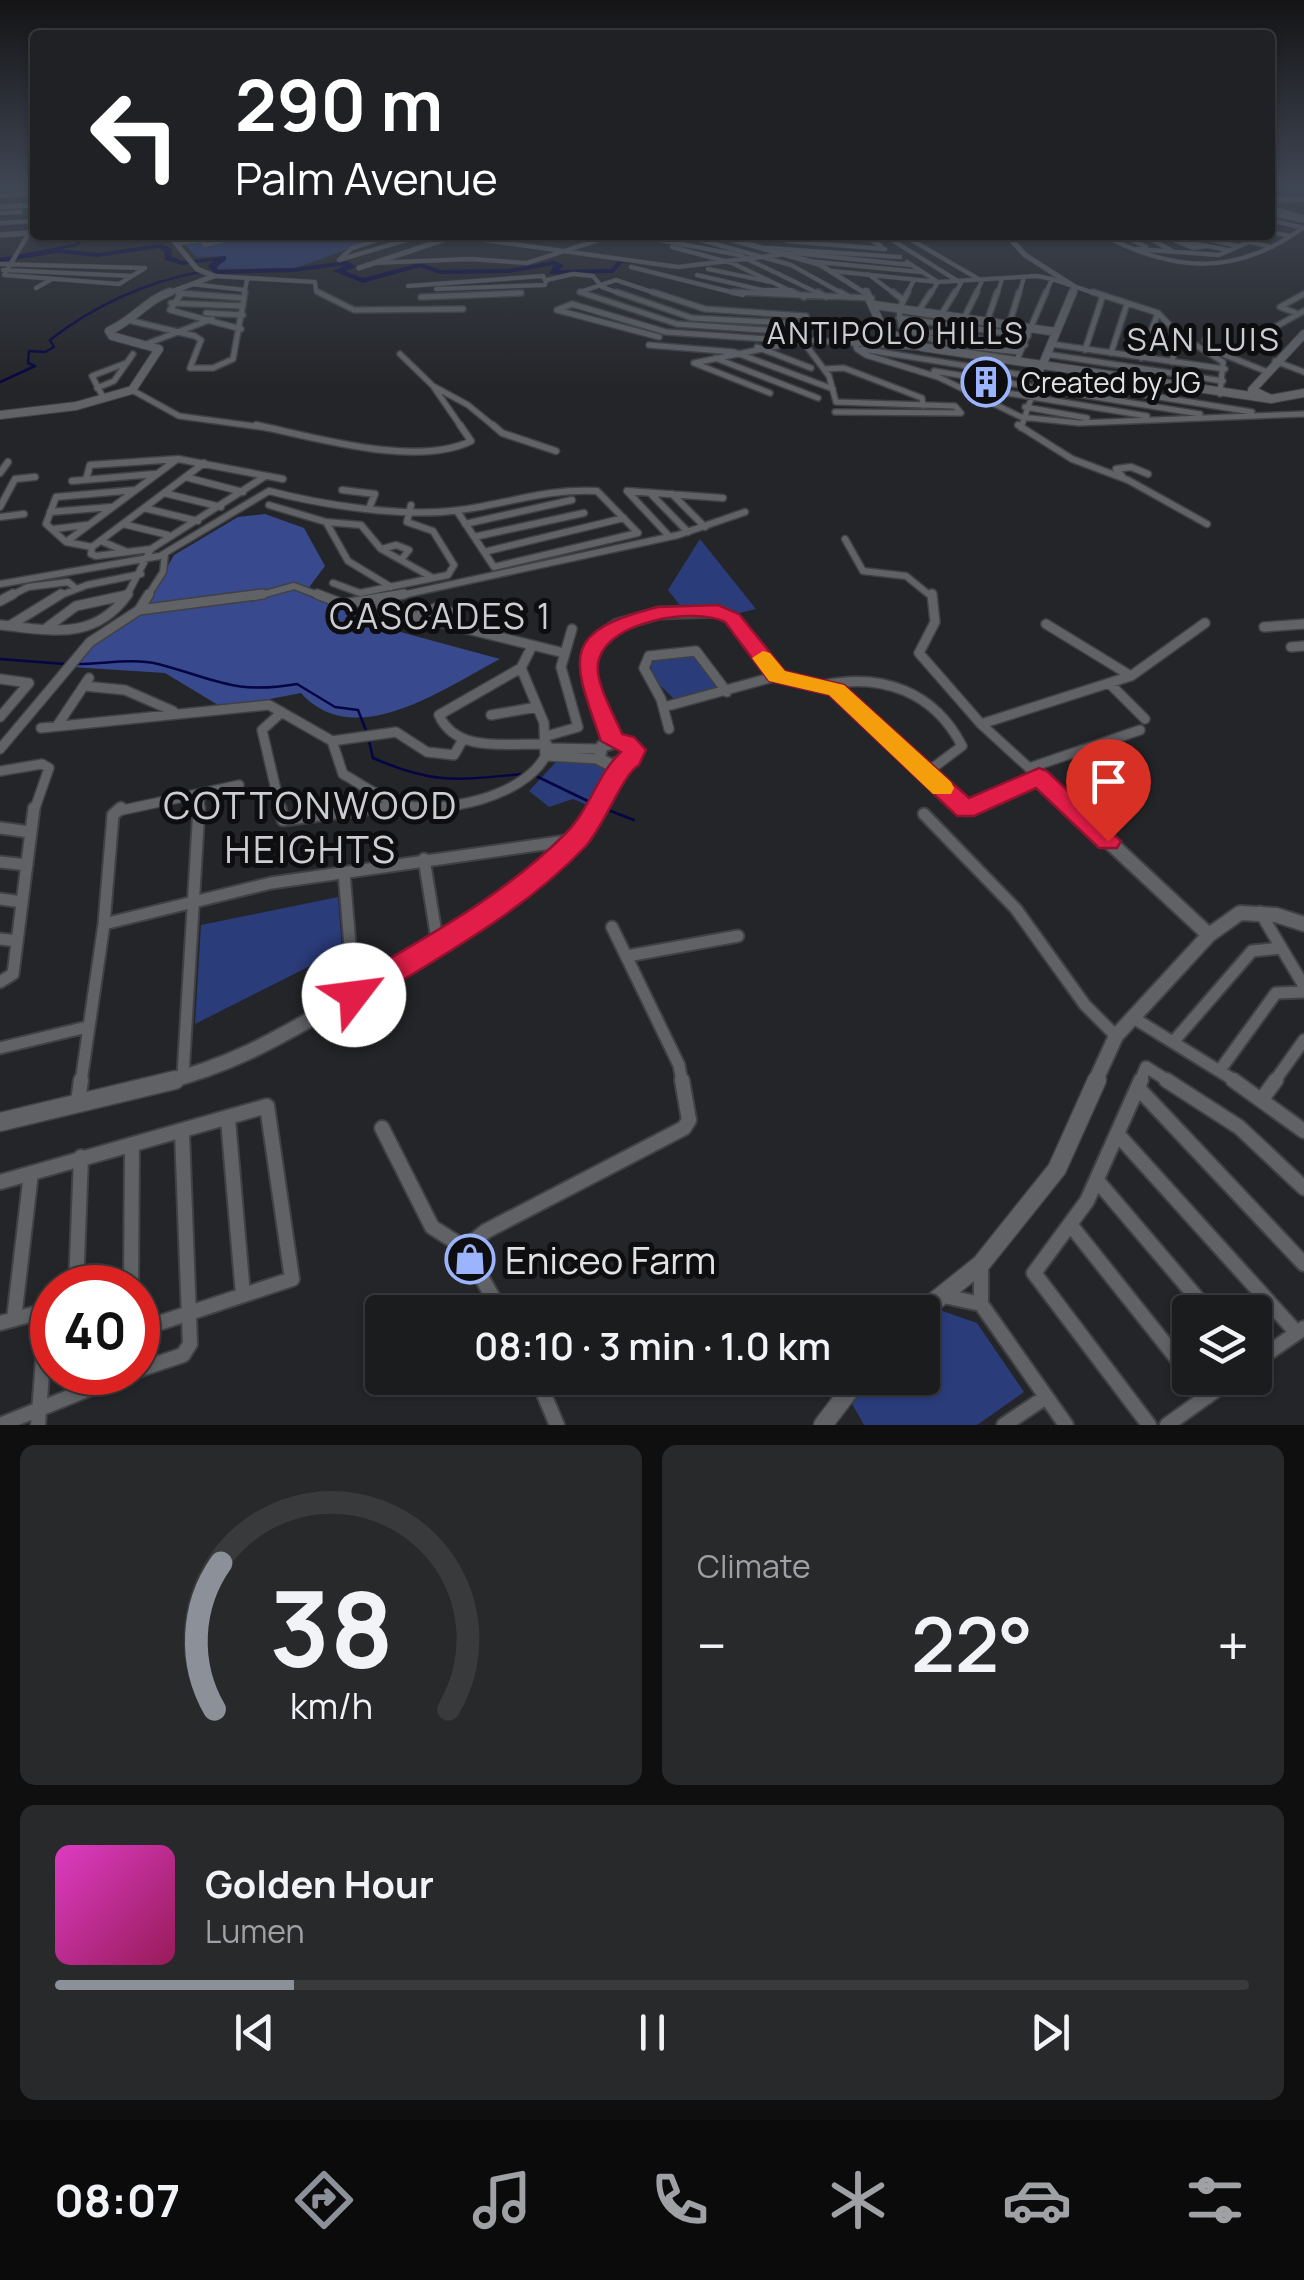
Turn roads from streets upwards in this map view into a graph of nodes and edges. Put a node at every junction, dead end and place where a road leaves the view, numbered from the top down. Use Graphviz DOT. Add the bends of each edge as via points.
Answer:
graph roads {
  1 [pos="186,254"];
  2 [pos="345,254"];
  3 [pos="358,254"];
  4 [pos="399,254"];
  5 [pos="556,254"];
  6 [pos="587,254"];
  7 [pos="698,254"];
  8 [pos="733,254"];
  9 [pos="759,254"];
  10 [pos="785,254"];
  11 [pos="788,254"];
  12 [pos="793,254"];
  13 [pos="853,254"];
  14 [pos="894,254"];
  15 [pos="916,254"];
  16 [pos="937,254"];
  17 [pos="1025,254"];
  18 [pos="1140,254"];
  19 [pos="1256,254"];
  20 [pos="90,258"];
  21 [pos="772,258"];
  22 [pos="900,258"];
  23 [pos="754,261"];
  24 [pos="805,261"];
  25 [pos="192,262"];
  26 [pos="372,263"];
  27 [pos="6,264"];
  28 [pos="79,264"];
  29 [pos="732,264"];
  30 [pos="911,265"];
  31 [pos="631,267"];
  32 [pos="700,267"];
  33 [pos="359,268"];
  34 [pos="67,271"];
  35 [pos="715,271"];
  36 [pos="832,271"];
  37 [pos="924,272"];
  38 [pos="868,274"];
  39 [pos="697,275"];
  40 [pos="133,276"];
  41 [pos="214,276"];
  42 [pos="1024,277"];
  43 [pos="1002,278"];
  44 [pos="1048,278"];
  45 [pos="52,279"];
  46 [pos="247,280"];
  47 [pos="547,280"];
  48 [pos="914,280"];
  49 [pos="683,281"];
  50 [pos="982,281"];
  51 [pos="938,282"];
  52 [pos="961,282"];
  53 [pos="191,284"];
  54 [pos="781,284"];
  55 [pos="598,285"];
  56 [pos="1075,287"];
  57 [pos="36,288"];
  58 [pos="246,290"];
  59 [pos="793,290"];
  60 [pos="170,291"];
  61 [pos="519,291"];
  62 [pos="182,294"];
  63 [pos="1304,294"];
  64 [pos="1103,296"];
  65 [pos="421,297"];
  66 [pos="828,298"];
  67 [pos="850,298"];
  68 [pos="807,299"];
  69 [pos="902,300"];
  70 [pos="873,302"];
  71 [pos="171,303"];
  72 [pos="1128,304"];
  73 [pos="243,306"];
  74 [pos="705,309"];
  75 [pos="463,310"];
  76 [pos="918,312"];
  77 [pos="1300,312"];
  78 [pos="899,313"];
  79 [pos="196,314"];
  80 [pos="1158,314"];
  81 [pos="941,315"];
  82 [pos="692,318"];
  83 [pos="964,318"];
  84 [pos="212,319"];
  85 [pos="132,322"];
  86 [pos="987,322"];
  87 [pos="808,324"];
  88 [pos="1008,325"];
  89 [pos="241,329"];
  90 [pos="180,331"];
  91 [pos="1030,332"];
  92 [pos="1056,332"];
  93 [pos="663,334"];
  94 [pos="916,334"];
  95 [pos="1178,334"];
  96 [pos="1304,334"];
  97 [pos="854,337"];
  98 [pos="806,338"];
  99 [pos="784,340"];
  100 [pos="1205,340"];
  101 [pos="149,343"];
  102 [pos="1050,344"];
  103 [pos="1024,345"];
  104 [pos="754,346"];
  105 [pos="857,348"];
  106 [pos="922,348"];
  107 [pos="1085,350"];
  108 [pos="734,352"];
  109 [pos="1020,352"];
  110 [pos="133,354"];
  111 [pos="400,354"];
  112 [pos="1046,354"];
  113 [pos="1112,354"];
  114 [pos="1224,356"];
  115 [pos="715,358"];
  116 [pos="1141,358"];
  117 [pos="1275,361"];
  118 [pos="1016,362"];
  119 [pos="1172,362"];
  120 [pos="126,363"];
  121 [pos="1042,366"];
  122 [pos="811,368"];
  123 [pos="824,368"];
  124 [pos="915,368"];
  125 [pos="1225,369"];
  126 [pos="1265,371"];
  127 [pos="1304,372"];
  128 [pos="1038,377"];
  129 [pos="1223,382"];
  130 [pos="956,385"];
  131 [pos="432,386"];
  132 [pos="1034,387"];
  133 [pos="97,388"];
  134 [pos="833,388"];
  135 [pos="132,390"];
  136 [pos="770,393"];
  137 [pos="1304,393"];
  138 [pos="1220,394"];
  139 [pos="1030,396"];
  140 [pos="818,398"];
  141 [pos="104,399"];
  142 [pos="1272,399"];
  143 [pos="923,406"];
  144 [pos="1025,407"];
  145 [pos="835,412"];
  146 [pos="1304,414"];
  147 [pos="0,415"];
  148 [pos="1274,416"];
  149 [pos="1222,417"];
  150 [pos="1165,419"];
  151 [pos="1019,420"];
  152 [pos="1109,422"];
  153 [pos="556,451"];
  154 [pos="178,459"];
  155 [pos="8,462"];
  156 [pos="204,464"];
  157 [pos="0,473"];
  158 [pos="157,474"];
  159 [pos="1148,474"];
  160 [pos="35,477"];
  161 [pos="264,477"];
  162 [pos="185,478"];
  163 [pos="86,480"];
  164 [pos="283,480"];
  165 [pos="1128,480"];
  166 [pos="72,481"];
  167 [pos="5,486"];
  168 [pos="136,490"];
  169 [pos="342,490"];
  170 [pos="562,490"];
  171 [pos="243,492"];
  172 [pos="164,493"];
  173 [pos="650,493"];
  174 [pos="672,494"];
  175 [pos="723,498"];
  176 [pos="572,500"];
  177 [pos="337,504"];
  178 [pos="411,505"];
  179 [pos="269,506"];
  180 [pos="370,506"];
  181 [pos="0,507"];
  182 [pos="112,507"];
  183 [pos="221,507"];
  184 [pos="144,508"];
  185 [pos="457,511"];
  186 [pos="50,512"];
  187 [pos="584,512"];
  188 [pos="744,512"];
  189 [pos="24,514"];
  190 [pos="0,517"];
  191 [pos="624,518"];
  192 [pos="198,522"];
  193 [pos="326,522"];
  194 [pos="122,524"];
  195 [pos="466,524"];
  196 [pos="1206,524"];
  197 [pos="88,525"];
  198 [pos="596,525"];
  199 [pos="704,527"];
  200 [pos="54,528"];
  201 [pos="688,532"];
  202 [pos="168,535"];
  203 [pos="669,536"];
  204 [pos="474,537"];
  205 [pos="845,539"];
  206 [pos="101,540"];
  207 [pos="66,542"];
  208 [pos="92,547"];
  209 [pos="381,549"];
  210 [pos="151,550"];
  211 [pos="127,552"];
  212 [pos="484,552"];
  213 [pos="165,554"];
  214 [pos="144,560"];
  215 [pos="400,560"];
  216 [pos="141,574"];
  217 [pos="433,578"];
  218 [pos="333,583"];
  219 [pos="0,584"];
  220 [pos="74,587"];
  221 [pos="391,588"];
  222 [pos="127,595"];
  223 [pos="382,600"];
  224 [pos="0,602"];
  225 [pos="139,610"];
  226 [pos="1046,624"];
  227 [pos="1205,624"];
  228 [pos="1304,624"];
  229 [pos="4,625"];
  230 [pos="1264,627"];
  231 [pos="45,629"];
  232 [pos="572,629"];
  233 [pos="1304,646"];
  234 [pos="1291,647"];
  235 [pos="530,650"];
  236 [pos="560,652"];
  237 [pos="521,668"];
  238 [pos="777,676"];
  239 [pos="1130,676"];
  240 [pos="0,679"];
  241 [pos="1108,684"];
  242 [pos="824,685"];
  243 [pos="727,692"];
  244 [pos="538,707"];
  245 [pos="664,707"];
  246 [pos="176,712"];
  247 [pos="282,712"];
  248 [pos="492,714"];
  249 [pos="0,717"];
  250 [pos="1145,719"];
  251 [pos="981,724"];
  252 [pos="57,726"];
  253 [pos="41,728"];
  254 [pos="669,729"];
  255 [pos="1140,730"];
  256 [pos="332,741"];
  257 [pos="462,741"];
  258 [pos="612,741"];
  259 [pos="547,746"];
  260 [pos="0,750"];
  261 [pos="599,754"];
  262 [pos="620,765"];
  263 [pos="0,771"];
  264 [pos="1034,772"];
  265 [pos="926,773"];
  266 [pos="239,786"];
  267 [pos="200,794"];
  268 [pos="402,805"];
  269 [pos="924,814"];
  270 [pos="0,828"];
  271 [pos="30,832"];
  272 [pos="576,840"];
  273 [pos="424,859"];
  274 [pos="0,862"];
  275 [pos="26,865"];
  276 [pos="344,872"];
  277 [pos="0,899"];
  278 [pos="22,902"];
  279 [pos="194,902"];
  280 [pos="1260,912"];
  281 [pos="104,924"];
  282 [pos="1304,924"];
  283 [pos="612,926"];
  284 [pos="1208,935"];
  285 [pos="738,936"];
  286 [pos="0,938"];
  287 [pos="17,941"];
  288 [pos="438,946"];
  289 [pos="1281,948"];
  290 [pos="628,956"];
  291 [pos="4,981"];
  292 [pos="1304,989"];
  293 [pos="354,995"];
  294 [pos="1132,1018"];
  295 [pos="87,1027"];
  296 [pos="1116,1036"];
  297 [pos="1304,1040"];
  298 [pos="1174,1041"];
  299 [pos="0,1048"];
  300 [pos="1146,1067"];
  301 [pos="1220,1070"];
  302 [pos="184,1075"];
  303 [pos="1138,1088"];
  304 [pos="1262,1099"];
  305 [pos="78,1102"];
  306 [pos="228,1119"];
  307 [pos="0,1122"];
  308 [pos="1302,1124"];
  309 [pos="382,1128"];
  310 [pos="182,1132"];
  311 [pos="1120,1137"];
  312 [pos="132,1145"];
  313 [pos="81,1158"];
  314 [pos="31,1173"];
  315 [pos="0,1182"];
  316 [pos="1100,1184"];
  317 [pos="1304,1188"];
  318 [pos="1073,1228"];
  319 [pos="465,1248"];
  320 [pos="981,1264"];
  321 [pos="1304,1264"];
  322 [pos="77,1265"];
  323 [pos="131,1265"];
  324 [pos="243,1295"];
  325 [pos="491,1295"];
  326 [pos="1195,1295"];
  327 [pos="941,1296"];
  328 [pos="984,1309"];
  329 [pos="188,1314"];
  330 [pos="7,1321"];
  331 [pos="160,1323"];
  332 [pos="1300,1330"];
  333 [pos="1272,1350"];
  334 [pos="1172,1352"];
  335 [pos="160,1362"];
  336 [pos="41,1395"];
  337 [pos="70,1395"];
  338 [pos="545,1395"];
  339 [pos="846,1395"];
  340 [pos="1207,1396"];
  341 [pos="1046,1397"];
  342 [pos="40,1406"];
  343 [pos="0,1425"];
  344 [pos="38,1425"];
  345 [pos="557,1425"];
  346 [pos="823,1425"];
  347 [pos="1004,1425"];
  348 [pos="1066,1425"];
  349 [pos="1149,1425"];
  350 [pos="1167,1425"];
  1 -- 25 [label="street"];
  2 -- 3 [label="street" via="339,260"];
  4 -- 26 [label="street"];
  5 -- 26 [label="street" via="527,263"];
  6 -- 32 [label="street"];
  7 -- 29 [label="street"];
  8 -- 23 [label="street"];
  9 -- 21 [label="street"];
  10 -- 21 [label="street"];
  11 -- 24 [label="street"];
  12 -- 30 [label="street"];
  13 -- 22 [label="street"];
  14 -- 22 [label="street"];
  15 -- 52 [label="street"];
  16 -- 50 [label="street"];
  17 -- 56 [label="street"];
  18 -- 19 [label="street" via="1230,264"];
  20 -- 28 [label="street"];
  21 -- 23 [label="street"];
  21 -- 67 [label="street"];
  22 -- 30 [label="street"];
  23 -- 29 [label="street"];
  23 -- 66 [label="street"];
  24 -- 36 [label="street"];
  24 -- 37 [label="street"];
  25 -- 41 [label="street"];
  26 -- 33 [label="street"];
  27 -- 28 [label="street"];
  27 -- 34 [label="street"];
  27 -- 45 [label="street" via="4,275"];
  28 -- 34 [label="street"];
  28 -- 40 [label="street" via="145,268"];
  29 -- 32 [label="street"];
  29 -- 54 [label="street"];
  30 -- 37 [label="street"];
  31 -- 49 [label="street"];
  32 -- 35 [label="street"];
  34 -- 40 [label="street"];
  34 -- 45 [label="street"];
  35 -- 39 [label="street"];
  35 -- 54 [label="street"];
  36 -- 38 [label="street"];
  36 -- 70 [label="street"];
  37 -- 51 [label="street"];
  38 -- 48 [label="street"];
  38 -- 69 [label="street"];
  39 -- 49 [label="street"];
  39 -- 59 [label="street"];
  40 -- 45 [label="street" via="119,284"];
  41 -- 46 [label="street"];
  41 -- 53 [label="street"];
  42 -- 43 [label="street"];
  42 -- 44 [label="street"];
  42 -- 88 [label="street"];
  43 -- 50 [label="street"];
  43 -- 86 [label="street"];
  44 -- 56 [label="street"];
  44 -- 91 [label="street"];
  45 -- 57 [label="street"];
  46 -- 58 [label="street"];
  46 -- 75 [label="street" via="316,282 316,291 354,310"];
  47 -- 55 [label="street" via="578,274 594,276"];
  47 -- 61 [label="street"];
  47 -- 61 [label="street" via="410,288"];
  48 -- 51 [label="street"];
  48 -- 69 [label="street"];
  49 -- 68 [label="street" via="749,296"];
  50 -- 52 [label="street"];
  50 -- 83 [label="street"];
  51 -- 52 [label="street"];
  51 -- 76 [label="street"];
  52 -- 81 [label="street"];
  53 -- 58 [label="street"];
  53 -- 60 [label="street"];
  54 -- 59 [label="street"];
  55 -- 74 [label="street" via="616,280"];
  55 -- 82 [label="street"];
  55 -- 98 [label="street" via="580,292 677,324"];
  56 -- 64 [label="street"];
  56 -- 92 [label="street"];
  58 -- 73 [label="street"];
  59 -- 68 [label="street"];
  60 -- 62 [label="street"];
  60 -- 85 [label="street" via="151,299"];
  61 -- 65 [label="street"];
  62 -- 71 [label="street"];
  62 -- 73 [label="street"];
  63 -- 77 [label="street" via="1280,307"];
  64 -- 72 [label="street"];
  64 -- 107 [label="street"];
  66 -- 67 [label="street"];
  66 -- 68 [label="street"];
  67 -- 70 [label="street"];
  69 -- 78 [label="street"];
  70 -- 78 [label="street"];
  70 -- 106 [label="street" via="884,331"];
  71 -- 73 [label="street"];
  71 -- 79 [label="street" via="170,310"];
  72 -- 80 [label="street"];
  72 -- 113 [label="street"];
  73 -- 79 [label="street"];
  73 -- 89 [label="street"];
  74 -- 82 [label="street"];
  74 -- 87 [label="street" via="806,316"];
  76 -- 78 [label="street"];
  76 -- 81 [label="street"];
  77 -- 114 [label="street"];
  78 -- 91 [label="street"];
  78 -- 94 [label="street" via="902,326"];
  79 -- 84 [label="street"];
  80 -- 95 [label="street"];
  80 -- 116 [label="street"];
  81 -- 83 [label="street"];
  82 -- 87 [label="street"];
  83 -- 86 [label="street"];
  84 -- 89 [label="street"];
  84 -- 90 [label="street"];
  85 -- 90 [label="street"];
  85 -- 101 [label="street" via="109,334"];
  86 -- 88 [label="street"];
  87 -- 98 [label="street"];
  88 -- 91 [label="street"];
  89 -- 90 [label="street" via="233,359 198,370 190,368 201,340"];
  90 -- 101 [label="street"];
  91 -- 92 [label="street"];
  91 -- 103 [label="street"];
  92 -- 102 [label="street"];
  93 -- 93 [label="street" via="557,310 572,304"];
  93 -- 99 [label="street"];
  93 -- 108 [label="street" via="649,345"];
  94 -- 103 [label="street"];
  94 -- 109 [label="street"];
  95 -- 119 [label="street"];
  95 -- 125 [label="street"];
  96 -- 117 [label="street"];
  97 -- 98 [label="street"];
  97 -- 105 [label="street"];
  97 -- 106 [label="street"];
  98 -- 99 [label="street"];
  98 -- 123 [label="street"];
  99 -- 104 [label="street"];
  100 -- 114 [label="street"];
  101 -- 135 [label="street" via="158,355"];
  102 -- 107 [label="street"];
  102 -- 112 [label="street"];
  103 -- 109 [label="street"];
  104 -- 108 [label="street"];
  104 -- 122 [label="street"];
  105 -- 124 [label="street"];
  105 -- 128 [label="street"];
  106 -- 118 [label="street"];
  107 -- 113 [label="street"];
  108 -- 115 [label="street"];
  108 -- 134 [label="street"];
  109 -- 118 [label="street"];
  110 -- 120 [label="street"];
  111 -- 131 [label="street"];
  112 -- 121 [label="street"];
  112 -- 129 [label="street"];
  113 -- 116 [label="street"];
  114 -- 126 [label="street"];
  115 -- 136 [label="street" via="694,363"];
  115 -- 140 [label="street"];
  116 -- 119 [label="street"];
  117 -- 126 [label="street"];
  117 -- 127 [label="street"];
  118 -- 121 [label="street"];
  119 -- 125 [label="street"];
  120 -- 133 [label="street" via="114,381"];
  120 -- 133 [label="street" via="94,374"];
  121 -- 128 [label="street"];
  121 -- 138 [label="street"];
  123 -- 134 [label="street"];
  123 -- 143 [label="street" via="845,368 924,399"];
  124 -- 130 [label="street"];
  124 -- 132 [label="street"];
  125 -- 129 [label="street"];
  126 -- 142 [label="street" via="1252,390"];
  128 -- 132 [label="street"];
  128 -- 148 [label="street"];
  129 -- 138 [label="street"];
  130 -- 139 [label="street"];
  130 -- 151 [label="street"];
  131 -- 135 [label="street" via="471,442 462,449 370,447 180,417"];
  131 -- 153 [label="street" via="502,433"];
  132 -- 139 [label="street"];
  132 -- 149 [label="street"];
  133 -- 141 [label="street"];
  134 -- 143 [label="street" via="840,403"];
  135 -- 141 [label="street"];
  137 -- 142 [label="street"];
  138 -- 142 [label="street"];
  139 -- 144 [label="street"];
  139 -- 150 [label="street"];
  141 -- 147 [label="street"];
  143 -- 145 [label="street" via="955,406 961,413"];
  144 -- 151 [label="street"];
  144 -- 152 [label="street"];
  146 -- 148 [label="street"];
  148 -- 149 [label="street"];
  149 -- 150 [label="street"];
  150 -- 152 [label="street"];
  151 -- 152 [label="street"];
  151 -- 165 [label="street" via="1072,459"];
  154 -- 156 [label="street"];
  154 -- 158 [label="street"];
  154 -- 163 [label="street" via="90,465"];
  155 -- 157 [label="street"];
  156 -- 161 [label="street"];
  156 -- 162 [label="street"];
  158 -- 163 [label="street"];
  158 -- 168 [label="street"];
  159 -- 165 [label="street" via="1132,467 1115,470"];
  160 -- 167 [label="street"];
  161 -- 164 [label="street"];
  161 -- 171 [label="street"];
  162 -- 171 [label="street"];
  162 -- 172 [label="street"];
  163 -- 166 [label="street"];
  165 -- 196 [label="street"];
  167 -- 181 [label="street"];
  168 -- 182 [label="street"];
  168 -- 186 [label="street" via="56,497"];
  169 -- 180 [label="street" via="376,494"];
  170 -- 176 [label="street"];
  170 -- 185 [label="street"];
  170 -- 191 [label="street" via="597,490"];
  171 -- 183 [label="street"];
  172 -- 183 [label="street"];
  172 -- 184 [label="street"];
  173 -- 174 [label="street"];
  173 -- 201 [label="street"];
  173 -- 203 [label="street" via="627,492"];
  174 -- 175 [label="street"];
  174 -- 199 [label="street"];
  176 -- 187 [label="street"];
  176 -- 195 [label="street"];
  177 -- 180 [label="street"];
  177 -- 193 [label="street"];
  177 -- 213 [label="street" via="269,491"];
  178 -- 180 [label="street"];
  178 -- 185 [label="street"];
  178 -- 217 [label="street" via="406,522 434,531 454,565"];
  179 -- 193 [label="street"];
  182 -- 186 [label="street"];
  182 -- 197 [label="street"];
  183 -- 192 [label="street"];
  184 -- 192 [label="street"];
  184 -- 194 [label="street"];
  185 -- 195 [label="street"];
  186 -- 200 [label="street" via="46,524"];
  187 -- 198 [label="street"];
  187 -- 204 [label="street"];
  188 -- 199 [label="street"];
  189 -- 190 [label="street"];
  191 -- 198 [label="street"];
  191 -- 212 [label="street" via="638,533 494,568"];
  192 -- 202 [label="street"];
  193 -- 209 [label="street" via="361,525"];
  193 -- 221 [label="street" via="348,560"];
  194 -- 202 [label="street"];
  194 -- 206 [label="street"];
  195 -- 204 [label="street"];
  197 -- 200 [label="street"];
  197 -- 207 [label="street"];
  198 -- 212 [label="street"];
  199 -- 201 [label="street"];
  200 -- 207 [label="street"];
  201 -- 203 [label="street"];
  202 -- 210 [label="street"];
  203 -- 223 [label="street"];
  204 -- 212 [label="street"];
  205 -- 251 [label="street" via="863,571 906,576 932,594 935,622 918,649"];
  206 -- 208 [label="street"];
  206 -- 211 [label="street"];
  207 -- 208 [label="street"];
  208 -- 211 [label="street" via="96,556"];
  209 -- 215 [label="street"];
  209 -- 215 [label="street" via="409,550"];
  210 -- 211 [label="street"];
  210 -- 214 [label="street"];
  213 -- 214 [label="street"];
  213 -- 225 [label="street" via="163,572"];
  214 -- 216 [label="street"];
  214 -- 219 [label="street"];
  215 -- 217 [label="street"];
  216 -- 220 [label="street"];
  216 -- 222 [label="street"];
  217 -- 221 [label="street"];
  218 -- 221 [label="street" via="348,592"];
  220 -- 224 [label="street" via="28,587"];
  220 -- 229 [label="street"];
  222 -- 231 [label="street" via="76,606"];
  222 -- 231 [label="street" via="118,608 76,632"];
  223 -- 225 [label="street" via="343,604 294,586 242,600"];
  223 -- 235 [label="street" via="395,613"];
  225 -- 260 [label="street" via="90,642"];
  226 -- 239 [label="street"];
  227 -- 239 [label="street"];
  228 -- 230 [label="street"];
  229 -- 231 [label="street"];
  232 -- 236 [label="street"];
  233 -- 234 [label="street"];
  235 -- 236 [label="street"];
  235 -- 237 [label="street"];
  236 -- 259 [label="street" via="578,726"];
  237 -- 244 [label="street"];
  237 -- 257 [label="street" via="440,711 447,733"];
  238 -- 242 [label="street"];
  238 -- 243 [label="street"];
  238 -- 258 [label="street" via="732,618 718,611 658,613 617,625 598,638 588,660"];
  239 -- 241 [label="street"];
  240 -- 249 [label="street" via="29,683"];
  241 -- 250 [label="street"];
  241 -- 251 [label="street"];
  242 -- 265 [label="street"];
  242 -- 265 [label="street" via="880,680 926,699 962,746"];
  243 -- 245 [label="street"];
  243 -- 245 [label="street" via="696,650 659,653 644,668"];
  244 -- 248 [label="street"];
  244 -- 259 [label="street"];
  245 -- 254 [label="street"];
  246 -- 247 [label="street" via="258,704"];
  246 -- 252 [label="street"];
  246 -- 252 [label="street" via="86,682"];
  247 -- 256 [label="street"];
  247 -- 268 [label="street" via="262,730 283,820"];
  251 -- 264 [label="street"];
  252 -- 253 [label="street"];
  255 -- 264 [label="street"];
  256 -- 257 [label="street" via="396,732 427,752 454,755"];
  256 -- 268 [label="street" via="343,774"];
  257 -- 259 [label="street"];
  258 -- 261 [label="street"];
  258 -- 262 [label="street" via="634,750"];
  259 -- 261 [label="street"];
  259 -- 268 [label="street" via="530,779 510,790"];
  261 -- 262 [label="street"];
  262 -- 272 [label="street" via="609,797"];
  263 -- 271 [label="street" via="46,765"];
  264 -- 265 [label="street" via="965,814"];
  264 -- 284 [label="street"];
  266 -- 267 [label="street"];
  267 -- 279 [label="street"];
  267 -- 281 [label="street" via="112,815"];
  269 -- 296 [label="street" via="1016,909 1085,1005"];
  270 -- 271 [label="street"];
  271 -- 275 [label="street"];
  272 -- 273 [label="street"];
  272 -- 288 [label="street" via="514,896"];
  273 -- 276 [label="street"];
  273 -- 288 [label="street"];
  274 -- 275 [label="street"];
  275 -- 278 [label="street"];
  276 -- 279 [label="street"];
  276 -- 293 [label="street"];
  277 -- 278 [label="street"];
  278 -- 287 [label="street"];
  279 -- 281 [label="street"];
  279 -- 302 [label="street"];
  280 -- 282 [label="street"];
  280 -- 284 [label="street" via="1240,913"];
  280 -- 289 [label="street"];
  281 -- 295 [label="street"];
  283 -- 290 [label="street"];
  284 -- 294 [label="street"];
  285 -- 290 [label="street"];
  286 -- 287 [label="street"];
  287 -- 291 [label="street" via="13,974"];
  288 -- 293 [label="street"];
  289 -- 292 [label="street"];
  289 -- 298 [label="street" via="1252,951"];
  290 -- 319 [label="street" via="679,1065 687,1125"];
  292 -- 301 [label="street" via="1276,993"];
  293 -- 302 [label="street" via="232,1063"];
  294 -- 296 [label="street"];
  294 -- 298 [label="street"];
  295 -- 299 [label="street"];
  295 -- 305 [label="street"];
  296 -- 320 [label="street" via="1057,1168"];
  297 -- 304 [label="street"];
  298 -- 301 [label="street"];
  300 -- 303 [label="street"];
  300 -- 317 [label="street" via="1239,1126"];
  301 -- 304 [label="street"];
  302 -- 305 [label="street"];
  303 -- 311 [label="street"];
  303 -- 321 [label="street"];
  304 -- 308 [label="street"];
  305 -- 307 [label="street"];
  306 -- 310 [label="street"];
  306 -- 324 [label="street"];
  306 -- 324 [label="street" via="268,1106 292,1279"];
  309 -- 319 [label="street" via="432,1226"];
  310 -- 312 [label="street"];
  310 -- 329 [label="street"];
  311 -- 316 [label="street"];
  311 -- 332 [label="street"];
  312 -- 313 [label="street"];
  312 -- 323 [label="street"];
  313 -- 314 [label="street"];
  313 -- 322 [label="street"];
  314 -- 315 [label="street"];
  314 -- 330 [label="street"];
  316 -- 318 [label="street"];
  316 -- 326 [label="street"];
  318 -- 334 [label="street"];
  318 -- 349 [label="street" via="1034,1273"];
  319 -- 325 [label="street"];
  320 -- 327 [label="street"];
  320 -- 328 [label="street"];
  324 -- 329 [label="street"];
  327 -- 328 [label="street"];
  328 -- 341 [label="street"];
  329 -- 331 [label="street"];
  329 -- 335 [label="street" via="185,1354"];
  332 -- 333 [label="street"];
  336 -- 342 [label="street"];
  337 -- 342 [label="street"];
  338 -- 345 [label="street"];
  339 -- 346 [label="street"];
  340 -- 350 [label="street"];
  341 -- 347 [label="street"];
  341 -- 348 [label="street"];
  342 -- 343 [label="street"];
  342 -- 344 [label="street"];
}
